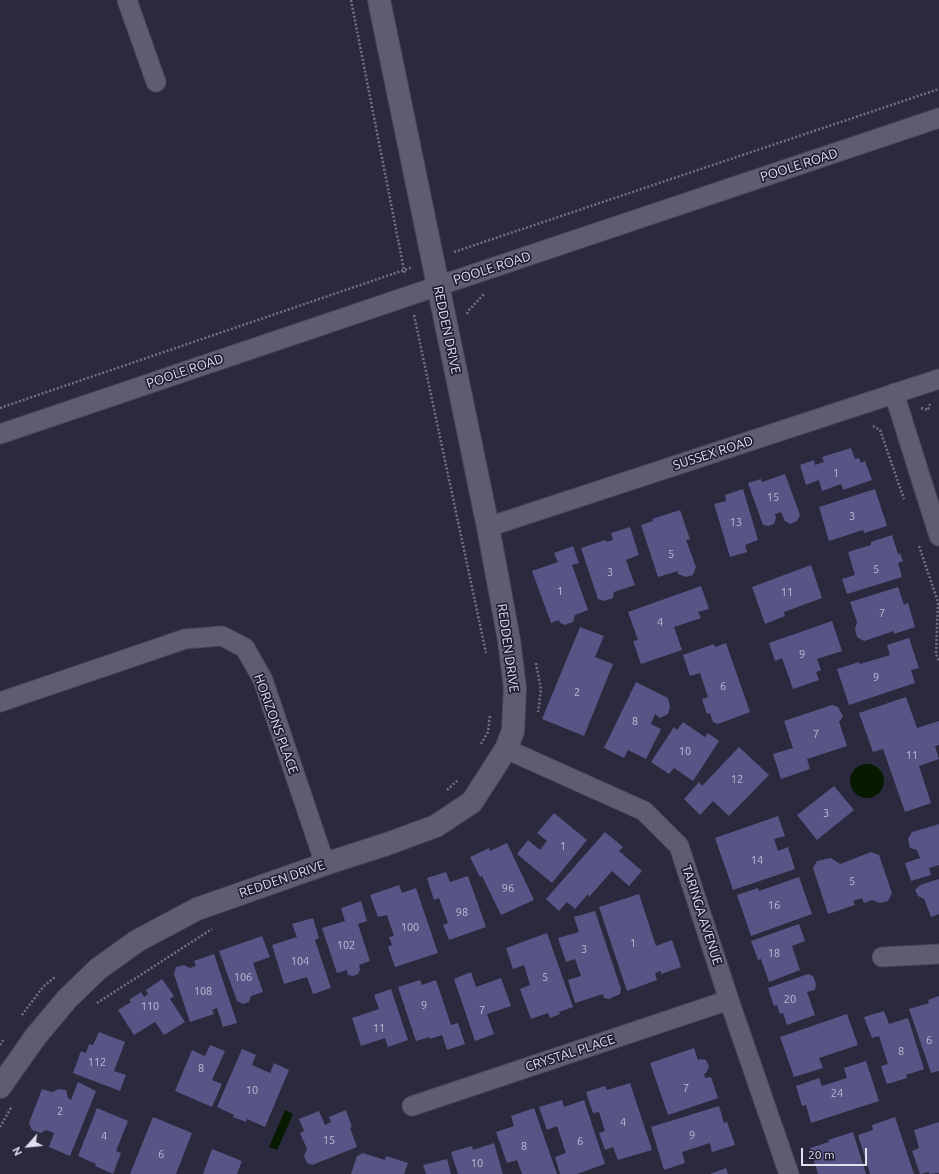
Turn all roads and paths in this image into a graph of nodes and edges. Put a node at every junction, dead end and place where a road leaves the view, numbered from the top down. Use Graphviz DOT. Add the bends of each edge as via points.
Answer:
graph roads {
  1 [pos="127,0"];
  2 [pos="351,0"];
  3 [pos="379,0"];
  4 [pos="156,82"];
  5 [pos="939,89"];
  6 [pos="939,118"];
  7 [pos="452,245"];
  8 [pos="432,260"];
  9 [pos="404,270"];
  10 [pos="438,286"];
  11 [pos="485,292"];
  12 [pos="410,295"];
  13 [pos="466,317"];
  14 [pos="939,379"];
  15 [pos="894,393"];
  16 [pos="0,408"];
  17 [pos="873,426"];
  18 [pos="0,434"];
  19 [pos="905,504"];
  20 [pos="488,527"];
  21 [pos="939,536"];
  22 [pos="918,542"];
  23 [pos="487,656"];
  24 [pos="939,662"];
  25 [pos="0,702"];
  26 [pos="491,709"];
  27 [pos="506,749"];
  28 [pos="477,750"];
  29 [pos="463,776"];
  30 [pos="443,794"];
  31 [pos="325,864"];
  32 [pos="939,954"];
  33 [pos="882,957"];
  34 [pos="56,977"];
  35 [pos="729,1000"];
  36 [pos="22,1016"];
  37 [pos="9,1033"];
  38 [pos="0,1045"];
  39 [pos="0,1088"];
  40 [pos="412,1106"];
  41 [pos="789,1174"];
  1 -- 4 [label="street"];
  2 -- 9 [label="path"];
  3 -- 8 [label="street, REDDEN DRIVE"];
  5 -- 7 [label="path" via="453,253"];
  6 -- 10 [label="street, POOLE ROAD"];
  8 -- 9 [label="path"];
  8 -- 10 [label="street, REDDEN DRIVE"];
  9 -- 12 [label="path"];
  9 -- 16 [label="path"];
  10 -- 12 [label="street, POOLE ROAD"];
  10 -- 20 [label="street, REDDEN DRIVE"];
  11 -- 13 [label="path" via="468,311"];
  12 -- 18 [label="street, POOLE ROAD"];
  12 -- 23 [label="path"];
  14 -- 15 [label="street, SUSSEX ROAD"];
  15 -- 20 [label="street, SUSSEX ROAD"];
  15 -- 21 [label="street"];
  17 -- 19 [label="path" via="880,430"];
  20 -- 27 [label="street, REDDEN DRIVE" via="509,640 515,688 513,731"];
  22 -- 24 [label="path" via="938,602 936,654"];
  25 -- 31 [label="street, HORIZONS PLACE" via="185,639 222,636 245,648 263,680"];
  26 -- 28 [label="path" via="488,732"];
  27 -- 31 [label="street, REDDEN DRIVE" via="472,802 436,826"];
  27 -- 35 [label="street, TARINGA AVENUE" via="644,812 679,846"];
  29 -- 30 [label="path"];
  31 -- 39 [label="street, REDDEN DRIVE" via="197,909 137,942 98,969 68,999 36,1036"];
  32 -- 33 [label="street"];
  34 -- 36 [label="path" via="43,986"];
  35 -- 40 [label="street, CRYSTAL PLACE"];
  35 -- 41 [label="street, TARINGA AVENUE"];
  37 -- 38 [label="path"];
}
